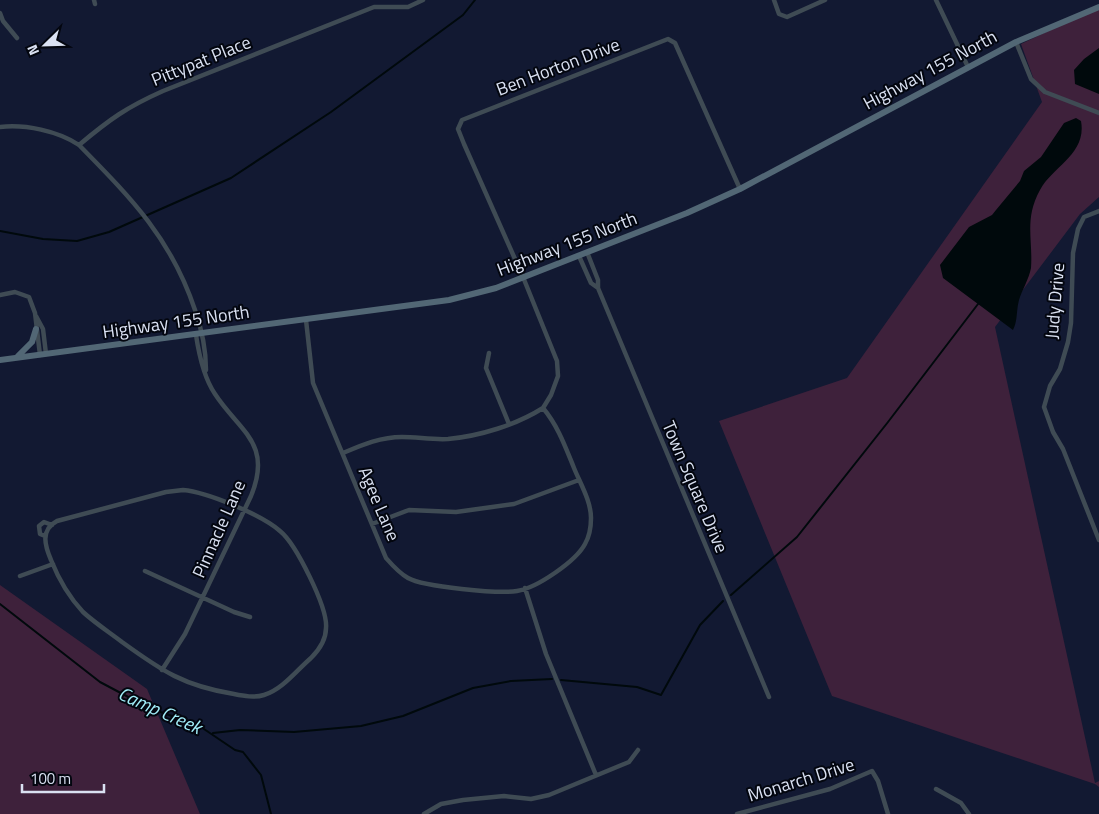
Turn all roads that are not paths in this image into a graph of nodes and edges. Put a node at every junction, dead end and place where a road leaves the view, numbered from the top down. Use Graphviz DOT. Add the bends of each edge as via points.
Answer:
graph roads {
  1 [pos="423,0"];
  2 [pos="774,0"];
  3 [pos="825,0"];
  4 [pos="936,0"];
  5 [pos="1099,7"];
  6 [pos="0,13"];
  7 [pos="17,38"];
  8 [pos="1016,42"];
  9 [pos="968,67"];
  10 [pos="1099,113"];
  11 [pos="0,127"];
  12 [pos="80,145"];
  13 [pos="740,189"];
  14 [pos="1099,211"];
  15 [pos="587,252"];
  16 [pos="579,256"];
  17 [pos="523,277"];
  18 [pos="598,288"];
  19 [pos="0,295"];
  20 [pos="35,312"];
  21 [pos="306,320"];
  22 [pos="36,329"];
  23 [pos="200,335"];
  24 [pos="488,353"];
  25 [pos="43,354"];
  26 [pos="14,358"];
  27 [pos="0,360"];
  28 [pos="543,408"];
  29 [pos="509,424"];
  30 [pos="343,453"];
  31 [pos="579,480"];
  32 [pos="244,511"];
  33 [pos="372,524"];
  34 [pos="52,525"];
  35 [pos="45,536"];
  36 [pos="1099,540"];
  37 [pos="53,564"];
  38 [pos="145,571"];
  39 [pos="20,576"];
  40 [pos="525,588"];
  41 [pos="203,598"];
  42 [pos="250,617"];
  43 [pos="162,670"];
  44 [pos="769,696"];
  45 [pos="638,750"];
  46 [pos="596,775"];
  47 [pos="936,789"];
  48 [pos="424,814"];
  49 [pos="737,814"];
  50 [pos="888,814"];
  51 [pos="970,814"];
  1 -- 12 [label="street, Pittypat Place" via="408,6 374,7 131,105"];
  2 -- 3 [label="street" via="779,14 787,17"];
  4 -- 9 [label="street"];
  5 -- 8 [label="main road, Highway 155 North"];
  6 -- 7 [label="street"];
  8 -- 9 [label="main road, Highway 155 North"];
  8 -- 10 [label="street" via="1031,79 1045,92"];
  9 -- 13 [label="main road, Highway 155 North"];
  11 -- 12 [label="street" via="28,128 68,137"];
  12 -- 23 [label="street, Pinnacle Lane" via="138,208 169,249 190,294"];
  13 -- 15 [label="main road, Highway 155 North"];
  13 -- 17 [label="street, Ben Horton Drive" via="675,43 668,39 474,115 462,120 458,129"];
  14 -- 36 [label="street, Judy Drive" via="1084,217 1078,229 1073,253 1068,342 1044,408"];
  15 -- 16 [label="main road, Highway 155 North"];
  15 -- 18 [label="street, Town Square Drive"];
  16 -- 17 [label="main road, Highway 155 North"];
  16 -- 18 [label="street, Town Square Drive" via="591,284"];
  17 -- 21 [label="main road, Highway 155 North" via="461,298"];
  17 -- 28 [label="street" via="557,361 558,376"];
  18 -- 44 [label="street, Town Square Drive"];
  19 -- 20 [label="street" via="22,293 28,297"];
  20 -- 22 [label="street"];
  20 -- 25 [label="street" via="43,329"];
  21 -- 23 [label="main road, Highway 155 North"];
  21 -- 30 [label="street, Agee Lane" via="313,383"];
  22 -- 25 [label="street"];
  22 -- 26 [label="main road" via="28,348"];
  23 -- 25 [label="main road, Highway 155 North"];
  23 -- 32 [label="street, Pinnacle Lane" via="206,354 206,372 215,394 244,428 254,449 256,481"];
  24 -- 29 [label="street" via="486,368"];
  25 -- 26 [label="main road, Highway 155 North"];
  26 -- 27 [label="main road, Highway 155 North"];
  28 -- 29 [label="street"];
  28 -- 31 [label="street" via="555,423"];
  29 -- 30 [label="street" via="447,439 400,437 380,440"];
  30 -- 33 [label="street, Agee Lane"];
  31 -- 33 [label="street" via="514,504 456,512 409,510"];
  31 -- 40 [label="street" via="592,517 585,545 552,574"];
  32 -- 34 [label="street" via="204,494 173,490 60,520"];
  32 -- 41 [label="street, Pinnacle Lane"];
  32 -- 43 [label="street" via="276,527 296,549 324,615 326,629 322,643 316,653 279,687 262,696 210,690"];
  33 -- 40 [label="street, Agee Lane" via="386,558 396,571 410,579 501,591"];
  34 -- 35 [label="street"];
  34 -- 35 [label="street" via="44,522 39,526 40,534"];
  35 -- 37 [label="street"];
  37 -- 39 [label="street"];
  37 -- 43 [label="street" via="66,590 84,612"];
  38 -- 41 [label="street"];
  40 -- 46 [label="street" via="546,654"];
  41 -- 42 [label="street"];
  41 -- 43 [label="street, Pinnacle Lane" via="186,634"];
  45 -- 46 [label="street" via="629,762"];
  46 -- 48 [label="street" via="549,795 531,799 504,796 463,800 441,804"];
  47 -- 51 [label="street" via="960,803"];
  49 -- 50 [label="street, Monarch Drive" via="830,789 872,771"];
}
